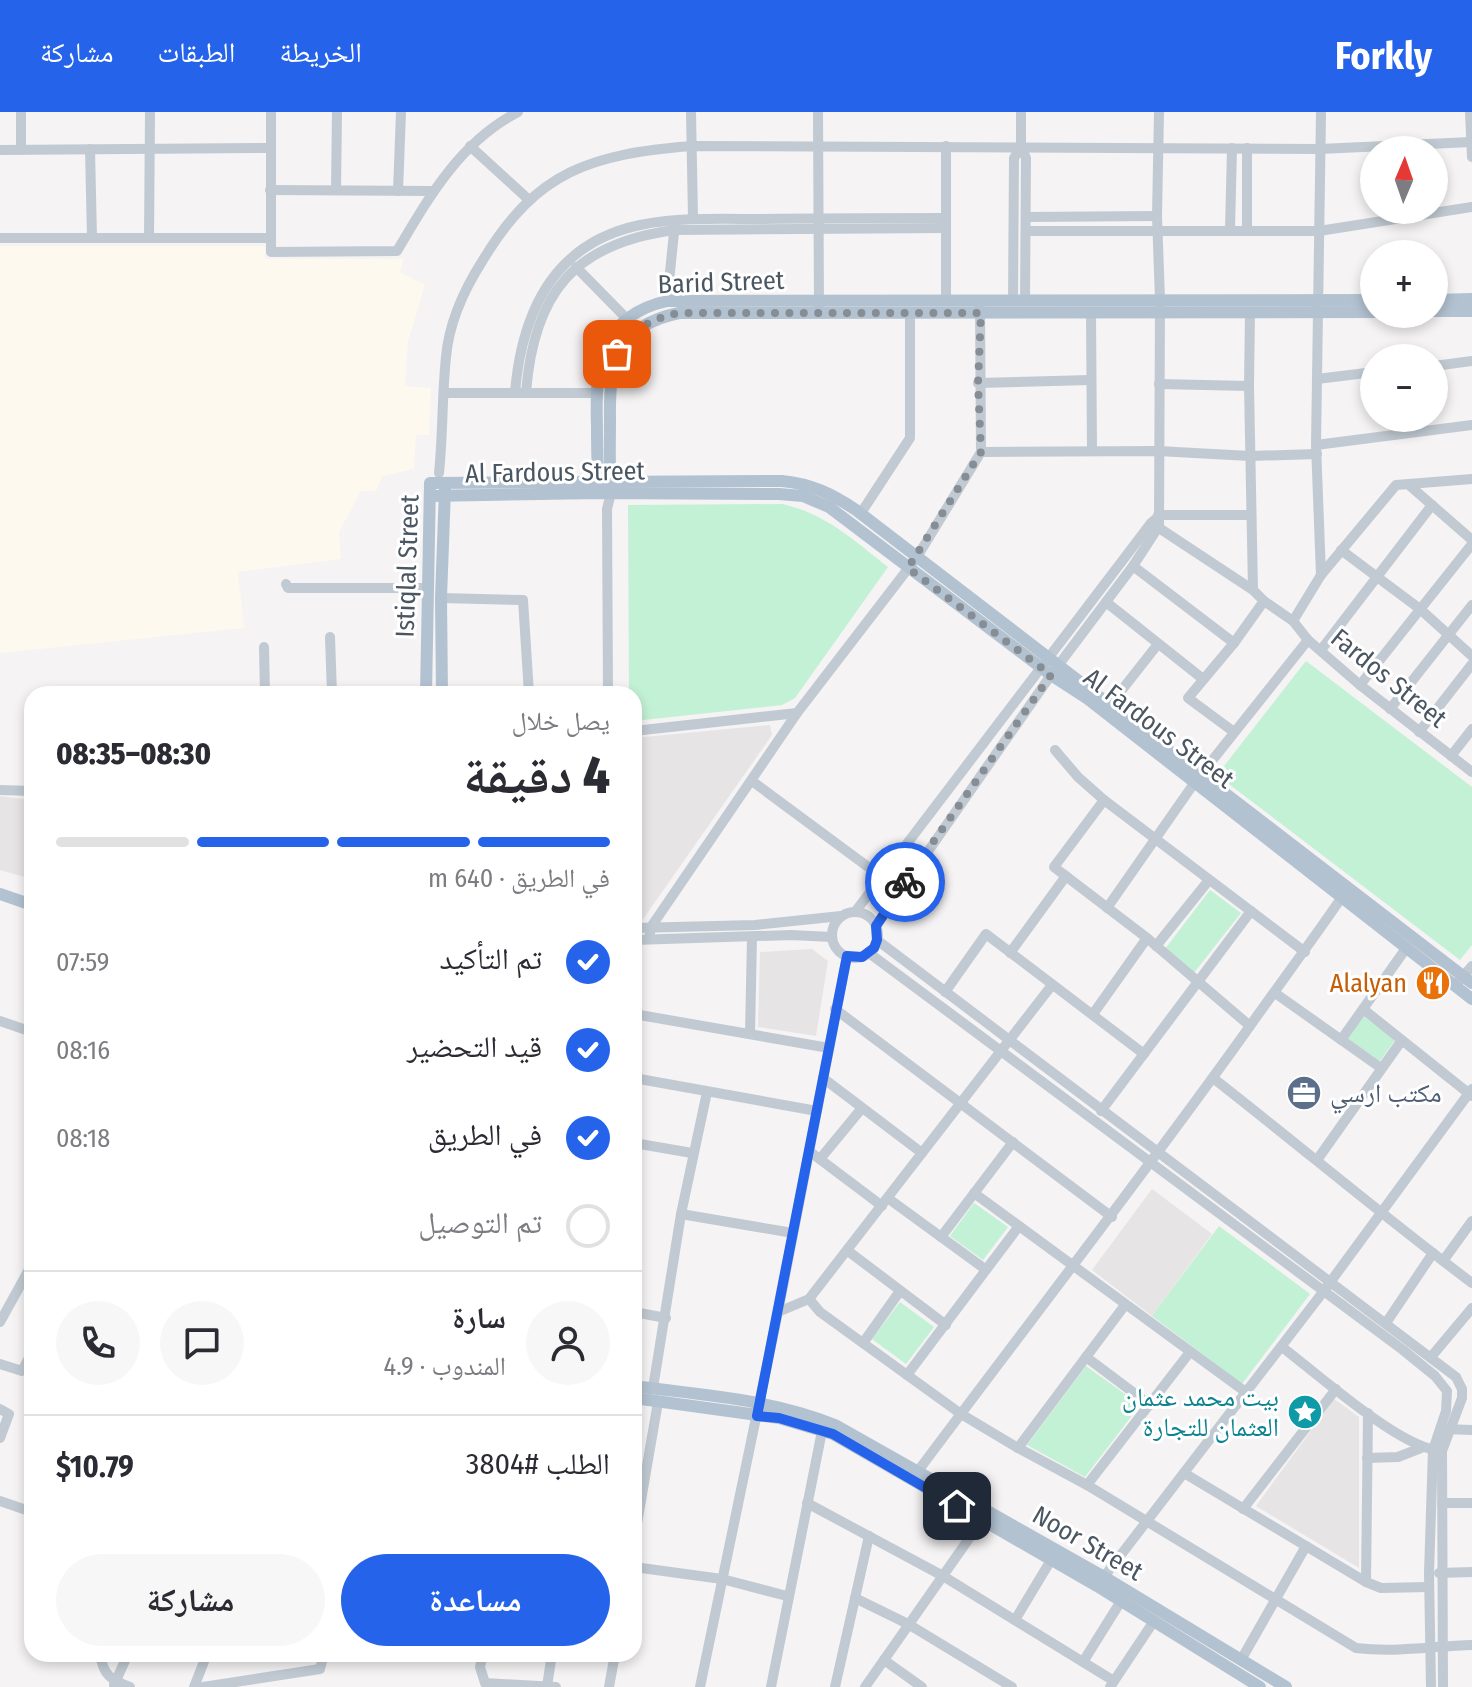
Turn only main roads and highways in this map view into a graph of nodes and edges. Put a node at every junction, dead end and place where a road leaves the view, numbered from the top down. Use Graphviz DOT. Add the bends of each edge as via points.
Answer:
graph roads {
  1 [pos="1472,299"];
  2 [pos="1448,300"];
  3 [pos="1360,301"];
  4 [pos="675,305"];
  5 [pos="1160,306"];
  6 [pos="1317,306"];
  7 [pos="980,307"];
  8 [pos="819,308"];
  9 [pos="1360,311"];
  10 [pos="1448,311"];
  11 [pos="1472,311"];
  12 [pos="440,484"];
  13 [pos="605,487"];
  14 [pos="430,496"];
  15 [pos="1050,666"];
  16 [pos="426,686"];
  17 [pos="442,686"];
  18 [pos="1199,778"];
  19 [pos="1345,891"];
  20 [pos="0,894"];
  21 [pos="24,902"];
  22 [pos="1466,978"];
  23 [pos="1472,999"];
  24 [pos="642,1387"];
  25 [pos="642,1399"];
  26 [pos="758,1409"];
  27 [pos="1100,1581"];
  28 [pos="1260,1687"];
  29 [pos="1286,1687"];
  1 -- 2 [label="main road"];
  3 -- 6 [label="main road, Barid Street"];
  4 -- 8 [label="main road, Barid Street"];
  4 -- 13 [label="main road, Barid Street" via="646,323 617,354 609,394"];
  4 -- 13 [label="main road, Barid Street" via="652,305 627,319 602,355 596,393"];
  5 -- 6 [label="main road, Barid Street"];
  5 -- 6 [label="main road, Barid Street" via="1250,312"];
  5 -- 7 [label="main road, Barid Street" via="1091,313"];
  5 -- 7 [label="main road, Barid Street" via="1019,301"];
  6 -- 9 [label="main road, Barid Street"];
  7 -- 8 [label="main road, Barid Street" via="910,313"];
  7 -- 8 [label="main road, Barid Street" via="946,301"];
  10 -- 11 [label="main road"];
  12 -- 13 [label="main road, Al Fardous Street"];
  12 -- 14 [label="main road, Al Fardous Street"];
  12 -- 17 [label="main road, Istiqlal Street"];
  13 -- 15 [label="main road, Al Fardous Street" via="803,496 829,507"];
  13 -- 15 [label="main road, Al Fardous Street" via="795,482 827,491"];
  14 -- 16 [label="main road, Istiqlal Street"];
  15 -- 18 [label="main road, Al Fardous Street"];
  15 -- 18 [label="main road, Al Fardous Street" via="1110,705"];
  18 -- 19 [label="main road, Al Fardous Street"];
  19 -- 22 [label="main road, Al Fardous Street"];
  19 -- 22 [label="main road, Al Fardous Street" via="1407,947"];
  20 -- 21 [label="main road"];
  22 -- 23 [label="main road, Al Fardous Street"];
  24 -- 26 [label="main road, Noor Street"];
  25 -- 26 [label="main road, Noor Street"];
  26 -- 27 [label="main road, Noor Street" via="833,1434 1051,1560"];
  26 -- 27 [label="main road, Noor Street" via="802,1411 835,1425"];
  27 -- 28 [label="main road, Noor Street" via="1121,1601"];
  27 -- 29 [label="main road, Noor Street"];
}
